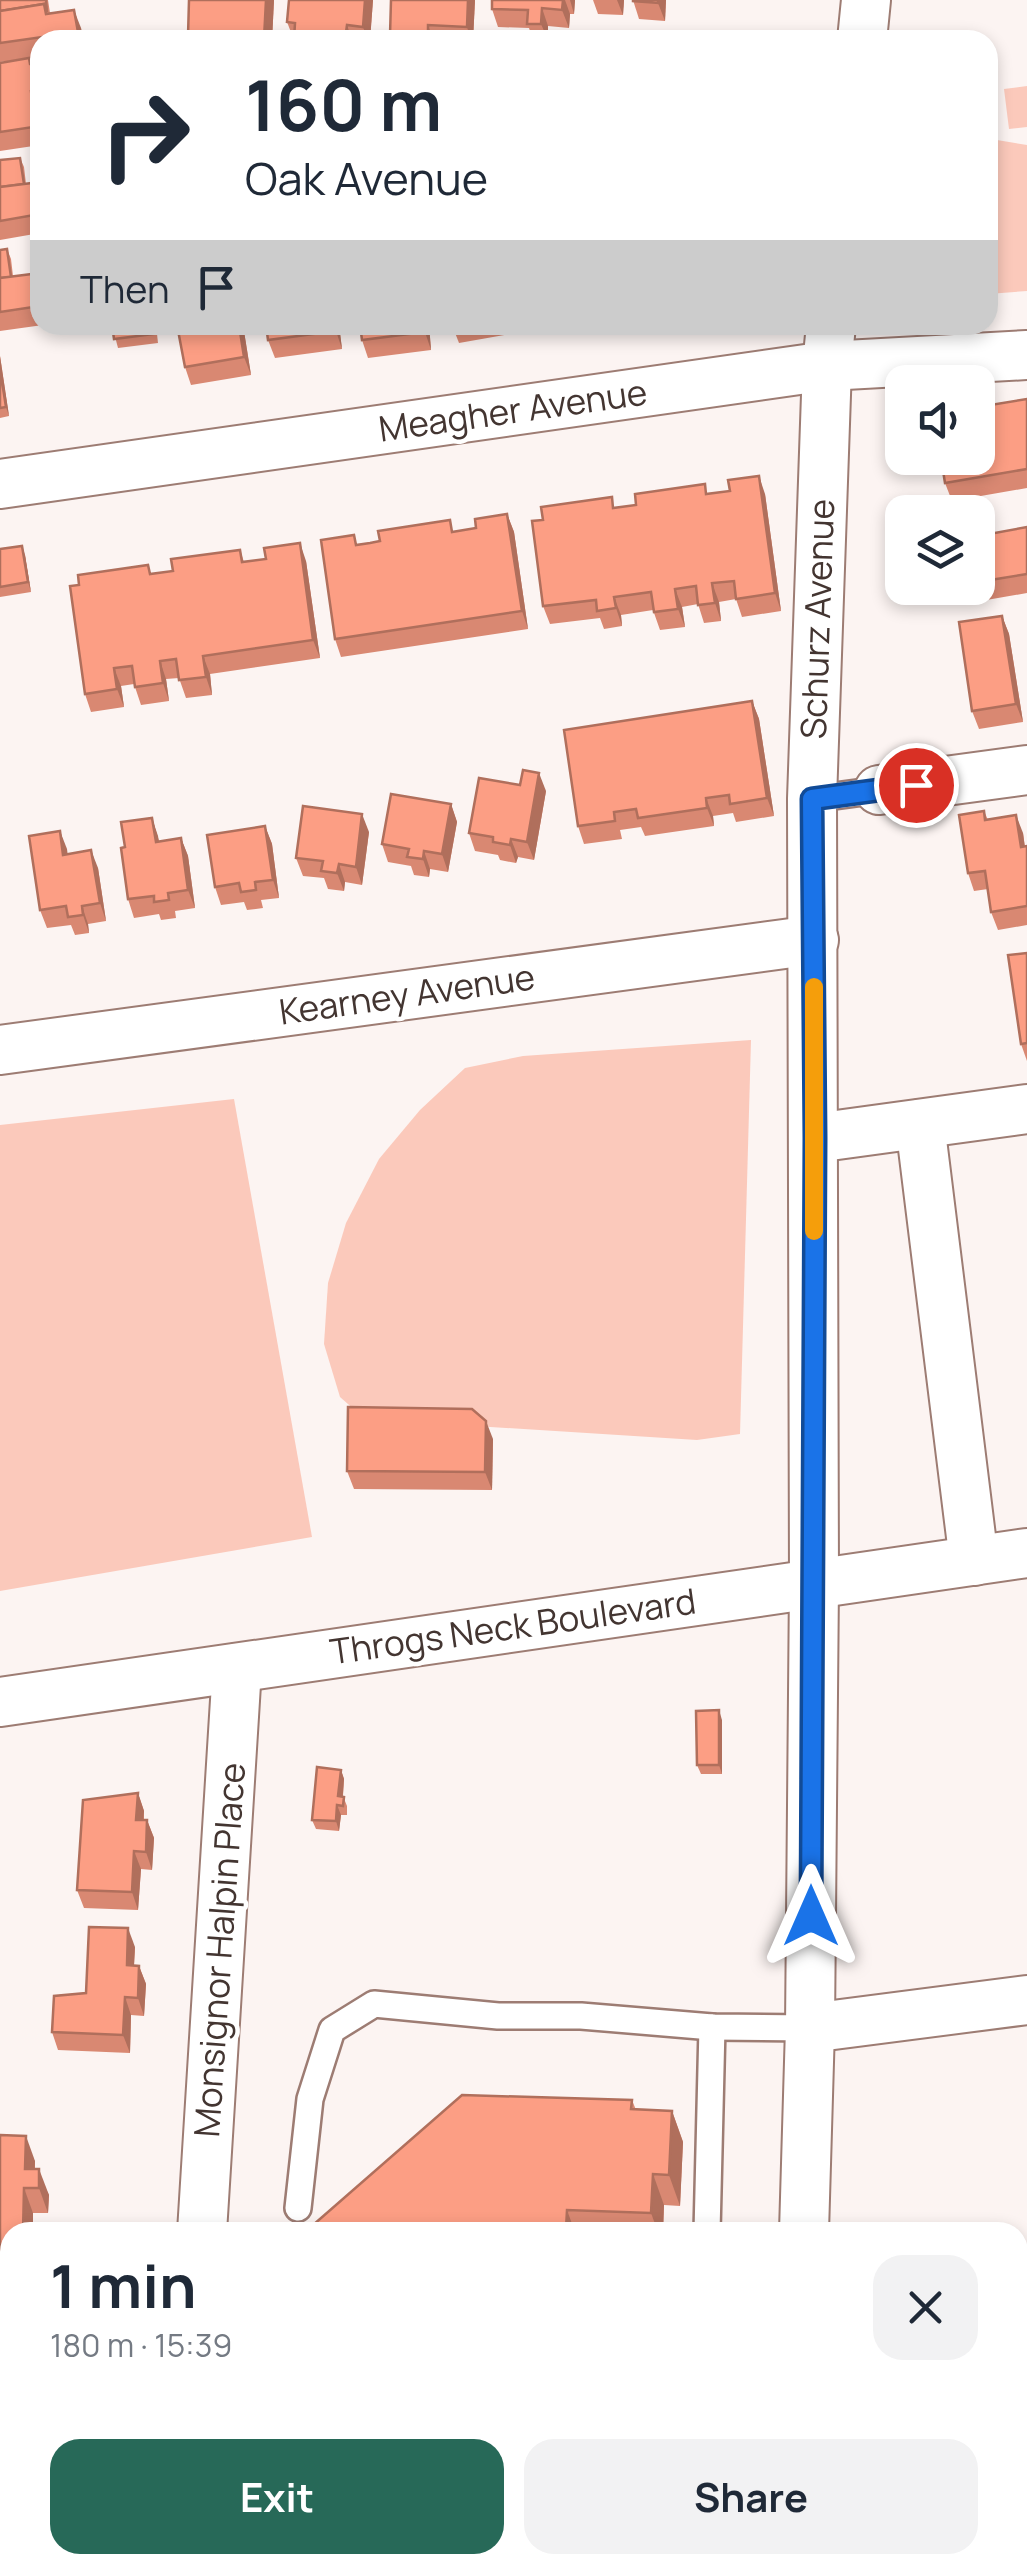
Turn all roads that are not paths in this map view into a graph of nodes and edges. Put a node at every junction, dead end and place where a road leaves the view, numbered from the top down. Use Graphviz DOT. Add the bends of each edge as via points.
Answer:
graph roads {
  1 [pos="866,0"];
  2 [pos="863,30"];
  3 [pos="829,345"];
  4 [pos="1027,355"];
  5 [pos="0,484"];
  6 [pos="1027,770"];
  7 [pos="880,790"];
  8 [pos="812,799"];
  9 [pos="814,940"];
  10 [pos="0,1050"];
  11 [pos="1027,1109"];
  12 [pos="920,1124"];
  13 [pos="815,1138"];
  14 [pos="1027,1553"];
  15 [pos="974,1561"];
  16 [pos="814,1583"];
  17 [pos="237,1668"];
  18 [pos="0,1702"];
  19 [pos="1027,2000"];
  20 [pos="712,2027"];
  21 [pos="810,2028"];
  22 [pos="298,2208"];
  23 [pos="203,2222"];
  24 [pos="707,2222"];
  25 [pos="804,2222"];
  1 -- 2 [label="street"];
  3 -- 4 [label="street, Meagher Avenue"];
  3 -- 5 [label="street, Meagher Avenue"];
  3 -- 8 [label="street, Schurz Avenue"];
  6 -- 7 [label="street"];
  7 -- 8 [label="lane"];
  8 -- 9 [label="street, Schurz Avenue"];
  9 -- 10 [label="street, Kearney Avenue"];
  9 -- 13 [label="street, Schurz Avenue"];
  11 -- 12 [label="street"];
  12 -- 13 [label="street"];
  12 -- 15 [label="street"];
  13 -- 16 [label="street, Schurz Avenue"];
  14 -- 15 [label="street, Throgs Neck Boulevard"];
  15 -- 16 [label="street, Throgs Neck Boulevard"];
  16 -- 17 [label="street, Throgs Neck Boulevard"];
  16 -- 21 [label="street, Schurz Avenue"];
  17 -- 18 [label="street, Throgs Neck Boulevard"];
  17 -- 23 [label="street, Monsignor Halpin Place"];
  19 -- 21 [label="street"];
  20 -- 21 [label="lane"];
  20 -- 22 [label="lane" via="374,2004 332,2030 310,2099"];
  20 -- 24 [label="lane"];
  21 -- 25 [label="street, Schurz Avenue"];
}
